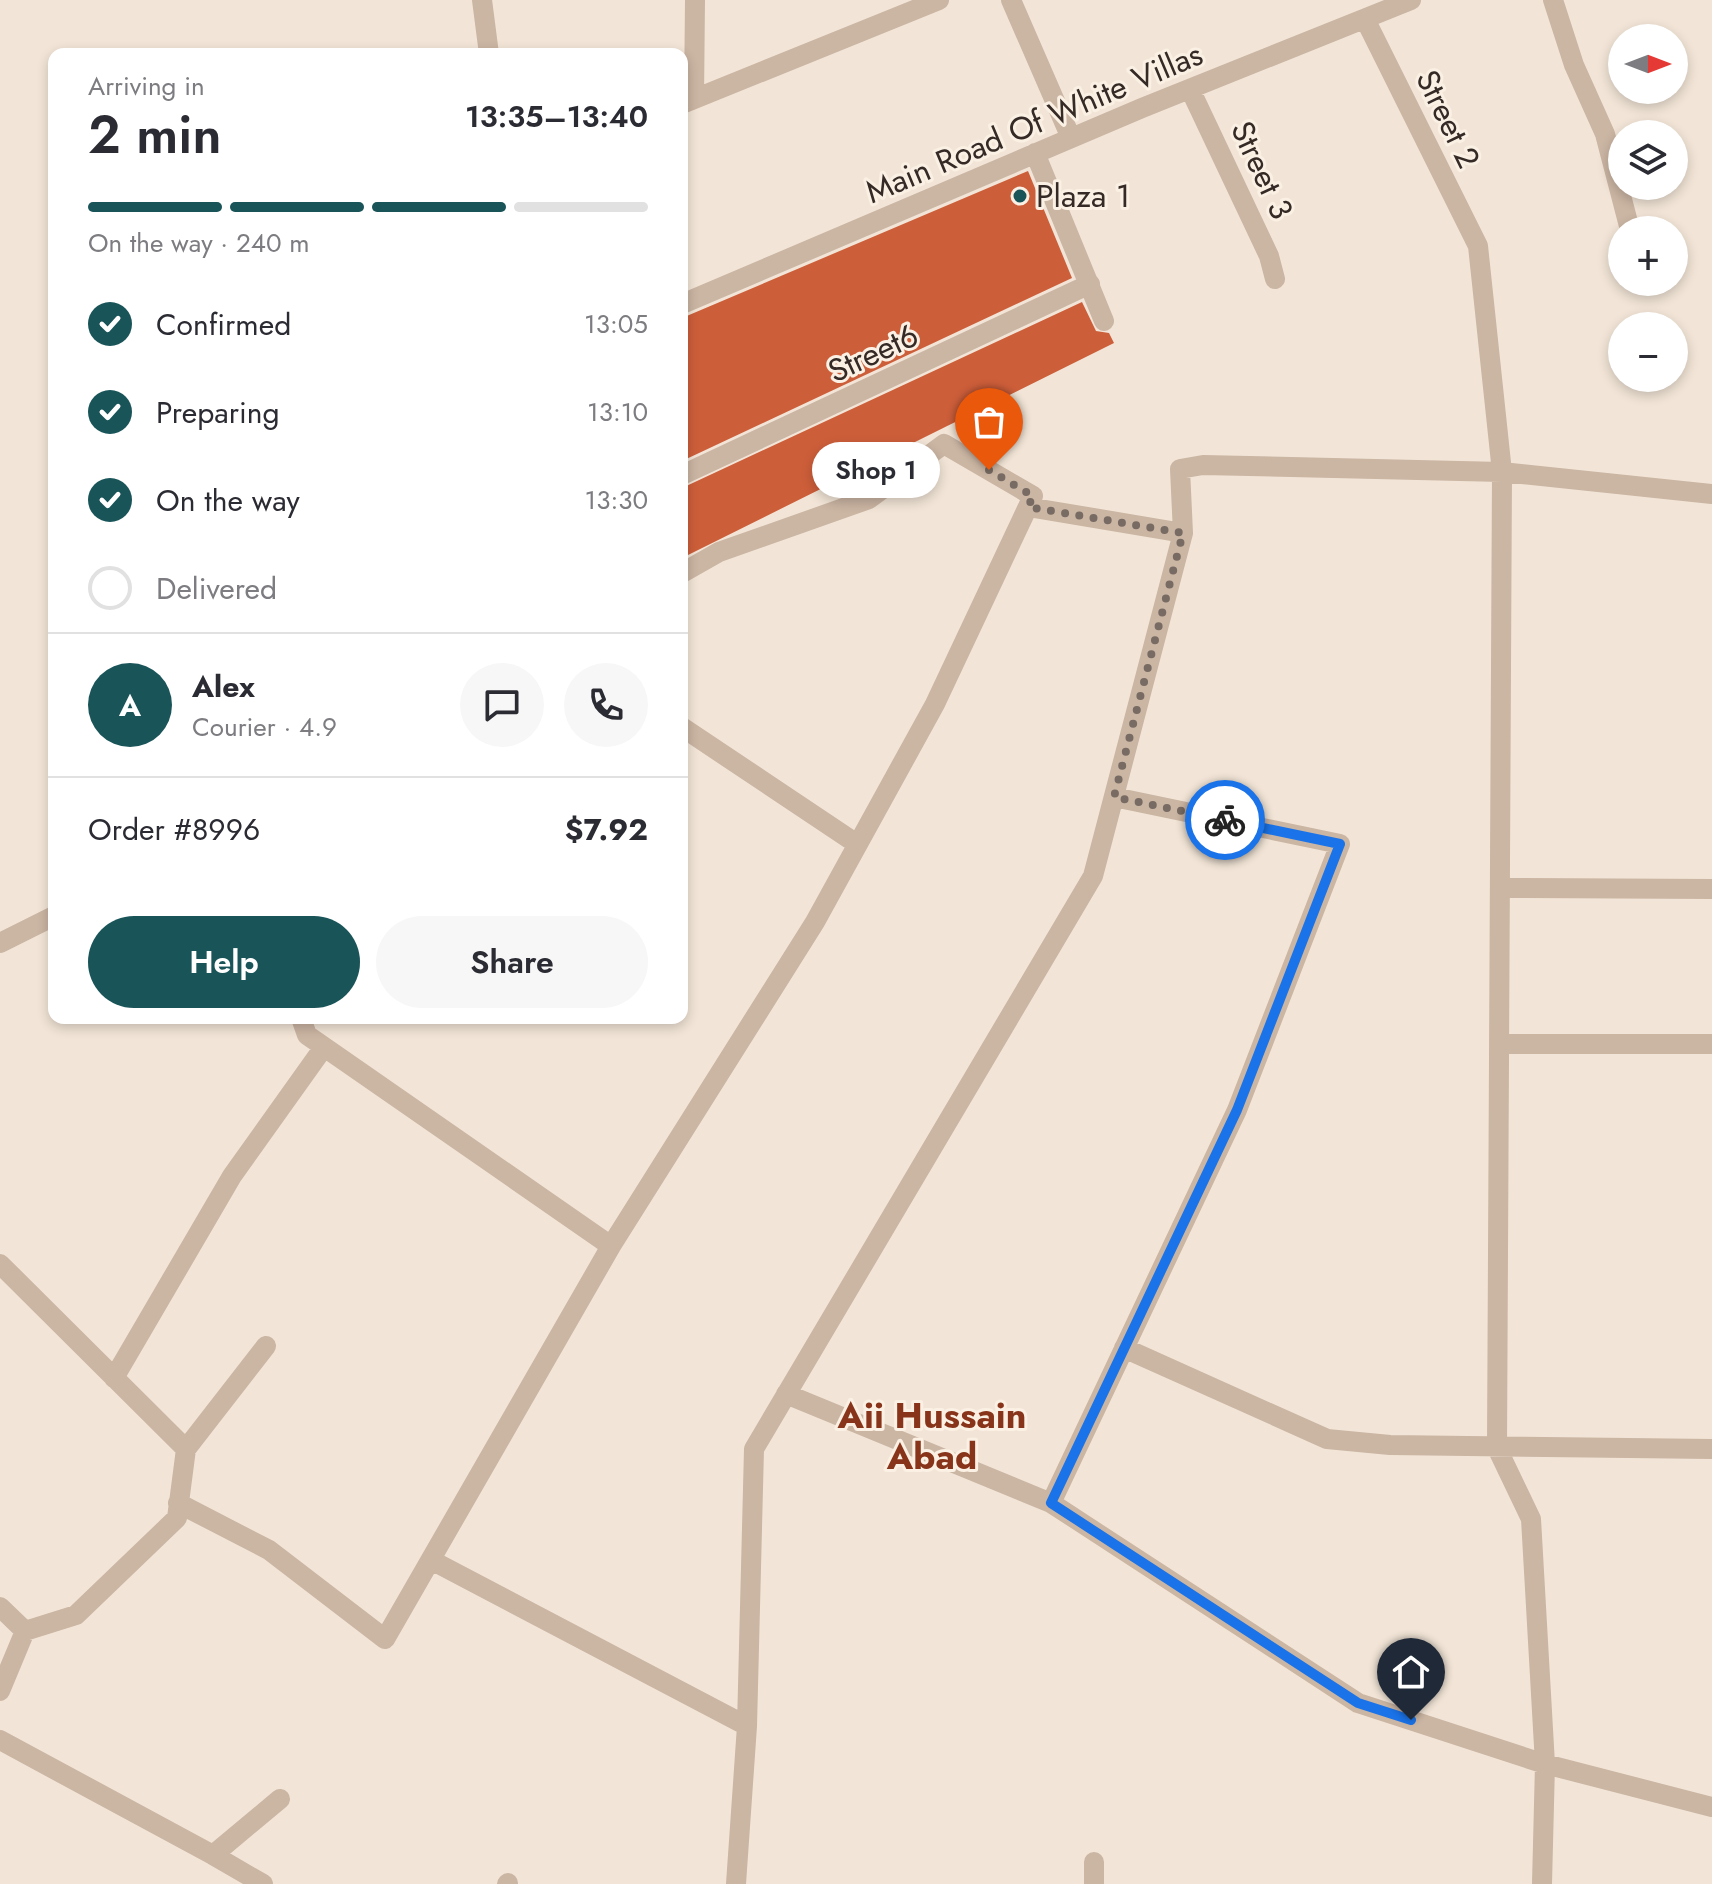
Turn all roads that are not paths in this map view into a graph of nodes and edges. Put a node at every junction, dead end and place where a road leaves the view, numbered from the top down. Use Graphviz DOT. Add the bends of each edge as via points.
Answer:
graph roads {
  1 [pos="482,0"];
  2 [pos="695,0"];
  3 [pos="939,0"];
  4 [pos="1011,0"];
  5 [pos="1411,0"];
  6 [pos="1553,0"];
  7 [pos="1365,19"];
  8 [pos="488,48"];
  9 [pos="1190,89"];
  10 [pos="688,102"];
  11 [pos="1071,138"];
  12 [pos="1035,153"];
  13 [pos="1626,216"];
  14 [pos="1275,279"];
  15 [pos="1090,284"];
  16 [pos="688,301"];
  17 [pos="1104,321"];
  18 [pos="688,472"];
  19 [pos="1502,472"];
  20 [pos="1712,494"];
  21 [pos="1028,507"];
  22 [pos="1183,533"];
  23 [pos="688,570"];
  24 [pos="688,731"];
  25 [pos="1114,797"];
  26 [pos="857,844"];
  27 [pos="1500,888"];
  28 [pos="1712,889"];
  29 [pos="48,919"];
  30 [pos="0,943"];
  31 [pos="303,1024"];
  32 [pos="1499,1044"];
  33 [pos="1712,1044"];
  34 [pos="324,1047"];
  35 [pos="611,1246"];
  36 [pos="0,1264"];
  37 [pos="266,1346"];
  38 [pos="1124,1348"];
  39 [pos="114,1378"];
  40 [pos="786,1394"];
  41 [pos="1497,1448"];
  42 [pos="186,1449"];
  43 [pos="1712,1449"];
  44 [pos="178,1503"];
  45 [pos="1051,1503"];
  46 [pos="431,1560"];
  47 [pos="0,1607"];
  48 [pos="25,1631"];
  49 [pos="0,1691"];
  50 [pos="747,1726"];
  51 [pos="0,1740"];
  52 [pos="1545,1764"];
  53 [pos="280,1799"];
  54 [pos="1712,1807"];
  55 [pos="213,1855"];
  56 [pos="1094,1862"];
  57 [pos="263,1884"];
  58 [pos="736,1884"];
  59 [pos="1094,1884"];
  60 [pos="1542,1884"];
  1 -- 8 [label="street"];
  2 -- 10 [label="street"];
  3 -- 10 [label="street"];
  4 -- 11 [label="street"];
  5 -- 7 [label="street, Main Road Of White Villas"];
  6 -- 13 [label="street" via="1605,134"];
  7 -- 9 [label="street, Main Road Of White Villas"];
  7 -- 19 [label="street, Street 2" via="1478,246"];
  9 -- 11 [label="street, Main Road Of White Villas"];
  9 -- 14 [label="street, Street 3"];
  11 -- 12 [label="street, Main Road Of White Villas"];
  12 -- 15 [label="street"];
  12 -- 16 [label="street, Main Road Of White Villas"];
  15 -- 17 [label="street"];
  15 -- 18 [label="street, Street6"];
  19 -- 20 [label="street"];
  19 -- 22 [label="street" via="1203,465 1180,469"];
  19 -- 27 [label="street"];
  21 -- 22 [label="street"];
  21 -- 23 [label="street" via="1033,496 944,444 869,499 719,552"];
  21 -- 26 [label="street" via="935,704"];
  22 -- 25 [label="street"];
  24 -- 26 [label="street"];
  25 -- 38 [label="street" via="1340,844 1237,1110"];
  25 -- 40 [label="street" via="1093,876"];
  26 -- 35 [label="street" via="815,922"];
  27 -- 28 [label="street"];
  27 -- 32 [label="street"];
  29 -- 30 [label="street"];
  31 -- 34 [label="street" via="307,1035"];
  32 -- 33 [label="street"];
  32 -- 41 [label="street"];
  34 -- 35 [label="street"];
  34 -- 39 [label="street" via="232,1176"];
  35 -- 46 [label="street"];
  36 -- 39 [label="street"];
  37 -- 42 [label="street"];
  38 -- 41 [label="street" via="1327,1439"];
  38 -- 45 [label="street"];
  39 -- 42 [label="street"];
  40 -- 45 [label="street"];
  40 -- 50 [label="street" via="754,1449"];
  41 -- 43 [label="street"];
  41 -- 52 [label="street" via="1531,1519"];
  42 -- 44 [label="street"];
  44 -- 46 [label="street" via="269,1550 385,1639"];
  44 -- 48 [label="street" via="177,1518 76,1615"];
  45 -- 52 [label="street" via="1358,1703"];
  46 -- 50 [label="street"];
  47 -- 48 [label="street"];
  48 -- 49 [label="street"];
  50 -- 58 [label="street"];
  51 -- 55 [label="street"];
  52 -- 54 [label="street"];
  52 -- 60 [label="street"];
  53 -- 55 [label="street"];
  55 -- 57 [label="street"];
  56 -- 59 [label="street"];
}
